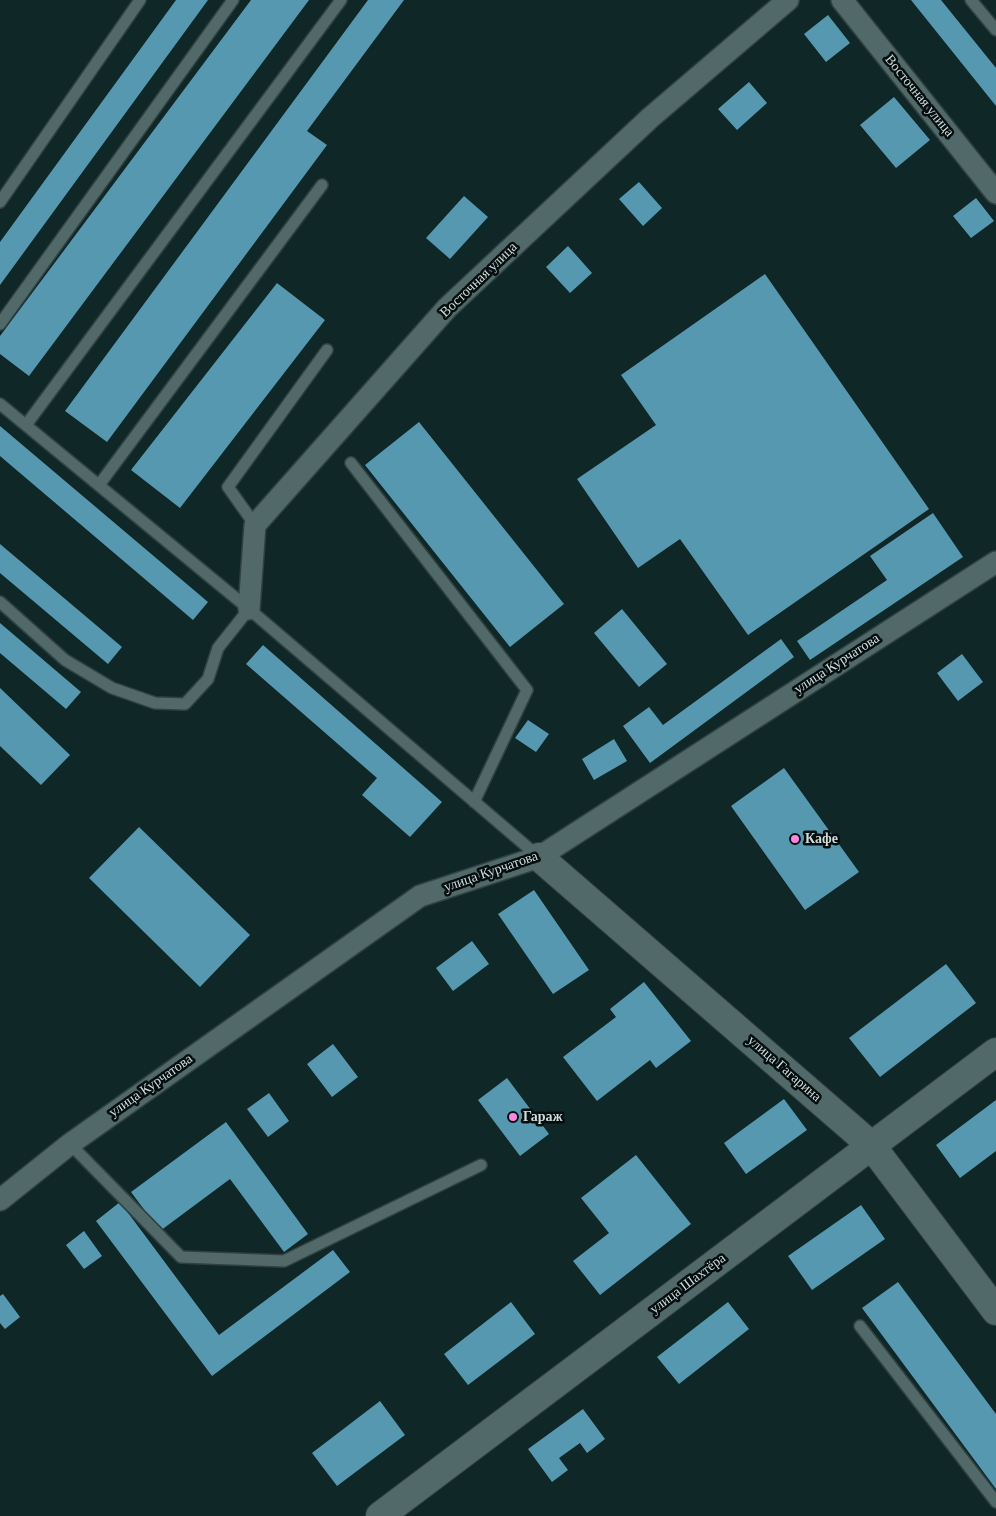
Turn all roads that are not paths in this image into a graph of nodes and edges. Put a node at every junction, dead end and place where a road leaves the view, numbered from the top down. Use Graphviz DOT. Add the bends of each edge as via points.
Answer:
graph roads {
  1 [pos="140,0"];
  2 [pos="233,0"];
  3 [pos="342,0"];
  4 [pos="788,0"];
  5 [pos="842,0"];
  6 [pos="971,0"];
  7 [pos="996,30"];
  8 [pos="322,186"];
  9 [pos="996,193"];
  10 [pos="0,202"];
  11 [pos="0,324"];
  12 [pos="327,350"];
  13 [pos="0,404"];
  14 [pos="26,425"];
  15 [pos="351,463"];
  16 [pos="99,485"];
  17 [pos="255,526"];
  18 [pos="996,562"];
  19 [pos="0,602"];
  20 [pos="249,609"];
  21 [pos="474,802"];
  22 [pos="539,857"];
  23 [pos="996,1052"];
  24 [pos="70,1144"];
  25 [pos="871,1145"];
  26 [pos="481,1165"];
  27 [pos="0,1200"];
  28 [pos="996,1311"];
  29 [pos="860,1326"];
  30 [pos="996,1502"];
  31 [pos="380,1516"];
  1 -- 10 [label="lane"];
  2 -- 11 [label="lane"];
  3 -- 14 [label="lane"];
  4 -- 17 [label="street, Восточная улица" via="650,118 448,308"];
  5 -- 9 [label="street, Восточная улица"];
  6 -- 7 [label="lane"];
  8 -- 16 [label="lane"];
  12 -- 17 [label="lane" via="228,487"];
  13 -- 14 [label="lane"];
  14 -- 16 [label="lane"];
  15 -- 21 [label="lane" via="527,690"];
  16 -- 20 [label="lane"];
  17 -- 20 [label="street"];
  18 -- 22 [label="street, улица Курчатова"];
  19 -- 20 [label="lane" via="64,660 112,688 155,703 185,704 208,680 218,648"];
  20 -- 21 [label="lane"];
  21 -- 22 [label="lane"];
  22 -- 24 [label="street, улица Курчатова" via="420,896"];
  22 -- 25 [label="street, улица Гагарина"];
  23 -- 25 [label="street, улица Шахтёра"];
  24 -- 26 [label="lane" via="181,1257 284,1261"];
  24 -- 27 [label="street, улица Курчатова"];
  25 -- 28 [label="street, улица Гагарина"];
  25 -- 31 [label="street, улица Шахтёра"];
  29 -- 30 [label="lane"];
}
